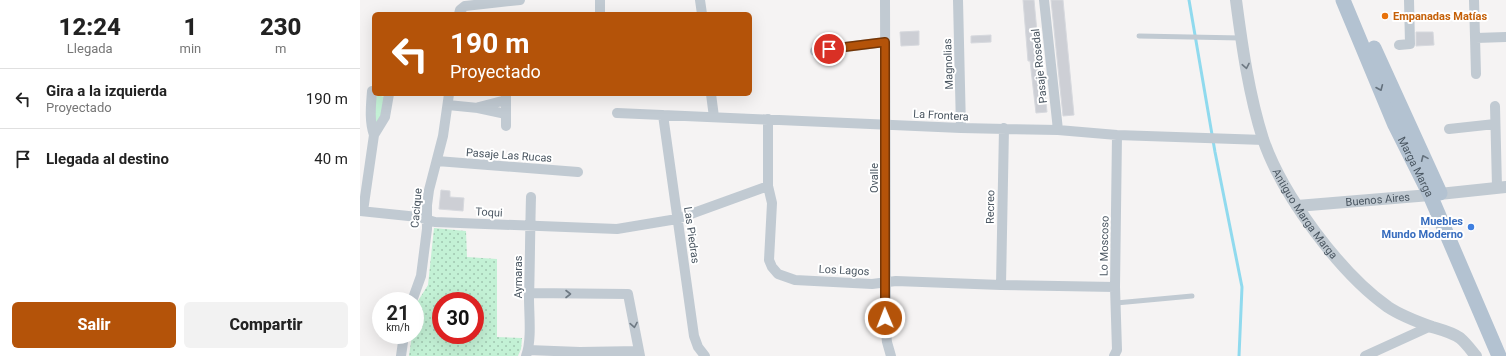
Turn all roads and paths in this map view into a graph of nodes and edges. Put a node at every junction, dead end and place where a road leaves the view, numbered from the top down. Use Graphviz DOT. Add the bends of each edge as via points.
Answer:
graph roads {
  1 [pos="520,0"];
  2 [pos="600,0"];
  3 [pos="700,0"];
  4 [pos="885,0"];
  5 [pos="958,0"];
  6 [pos="1044,0"];
  7 [pos="1236,0"];
  8 [pos="1343,0"];
  9 [pos="1353,0"];
  10 [pos="1409,0"];
  11 [pos="1474,0"];
  12 [pos="492,2"];
  13 [pos="462,10"];
  14 [pos="600,12"];
  15 [pos="702,12"];
  16 [pos="1139,36"];
  17 [pos="1506,37"];
  18 [pos="1241,38"];
  19 [pos="1476,38"];
  20 [pos="885,42"];
  21 [pos="1399,45"];
  22 [pos="815,51"];
  23 [pos="1476,74"];
  24 [pos="371,90"];
  25 [pos="389,96"];
  26 [pos="449,96"];
  27 [pos="711,96"];
  28 [pos="506,97"];
  29 [pos="448,105"];
  30 [pos="1495,106"];
  31 [pos="478,108"];
  32 [pos="617,113"];
  33 [pos="506,114"];
  34 [pos="663,115"];
  35 [pos="714,117"];
  36 [pos="768,120"];
  37 [pos="886,124"];
  38 [pos="1495,124"];
  39 [pos="506,126"];
  40 [pos="962,128"];
  41 [pos="1004,128"];
  42 [pos="1449,129"];
  43 [pos="1058,130"];
  44 [pos="374,135"];
  45 [pos="1117,135"];
  46 [pos="1264,140"];
  47 [pos="437,161"];
  48 [pos="578,172"];
  49 [pos="768,186"];
  50 [pos="1501,187"];
  51 [pos="1435,194"];
  52 [pos="531,197"];
  53 [pos="1297,206"];
  54 [pos="361,211"];
  55 [pos="428,219"];
  56 [pos="677,219"];
  57 [pos="530,226"];
  58 [pos="885,283"];
  59 [pos="1001,285"];
  60 [pos="1115,287"];
  61 [pos="415,292"];
  62 [pos="530,293"];
  63 [pos="1192,296"];
  64 [pos="1116,303"];
  65 [pos="1431,326"];
  66 [pos="403,344"];
  67 [pos="1506,349"];
  68 [pos="527,353"];
  69 [pos="580,354"];
  70 [pos="639,354"];
  71 [pos="401,356"];
  72 [pos="705,356"];
  73 [pos="892,356"];
  74 [pos="1114,356"];
  75 [pos="1365,356"];
  76 [pos="1476,356"];
  77 [pos="1499,356"];
  1 -- 12 [label="street"];
  2 -- 14 [label="street"];
  3 -- 15 [label="street"];
  4 -- 20 [label="street, Ovalle"];
  5 -- 40 [label="street, Magnolias"];
  6 -- 43 [label="street, Pasaje Rosedal"];
  7 -- 18 [label="street, Antiguo Marga Marga"];
  8 -- 51 [label="main road, Marga Marga, one-way" via="1395,125"];
  51 -- 9 [label="main road, Marga Marga, one-way"];
  10 -- 21 [label="street" via="1410,44"];
  11 -- 19 [label="street"];
  12 -- 13 [label="street"];
  16 -- 18 [label="lane"];
  17 -- 19 [label="street"];
  18 -- 46 [label="street, Antiguo Marga Marga, one-way"];
  19 -- 23 [label="street"];
  20 -- 22 [label="street"];
  20 -- 37 [label="street, Ovalle"];
  24 -- 44 [label="street"];
  25 -- 44 [label="street" via="385,118"];
  26 -- 29 [label="street, Cacique"];
  27 -- 35 [label="street"];
  28 -- 31 [label="street"];
  28 -- 33 [label="street"];
  29 -- 31 [label="street"];
  29 -- 47 [label="street, Cacique"];
  30 -- 38 [label="street"];
  31 -- 33 [label="street"];
  32 -- 34 [label="street, La Frontera"];
  33 -- 39 [label="street"];
  34 -- 35 [label="street, La Frontera"];
  34 -- 56 [label="street, Las Piedras"];
  35 -- 36 [label="street, La Frontera"];
  36 -- 37 [label="street, La Frontera"];
  36 -- 49 [label="street, Los Lagos"];
  37 -- 40 [label="street, La Frontera"];
  37 -- 58 [label="street, Ovalle"];
  38 -- 42 [label="street"];
  38 -- 50 [label="street"];
  40 -- 41 [label="street, La Frontera"];
  41 -- 43 [label="street, La Frontera"];
  41 -- 59 [label="street, Recreo"];
  43 -- 45 [label="street, La Frontera"];
  44 -- 54 [label="street"];
  45 -- 46 [label="street, La Frontera"];
  45 -- 60 [label="street, Lo Moscoso"];
  46 -- 53 [label="street, Antiguo Marga Marga"];
  47 -- 48 [label="street, Pasaje Las Rucas"];
  47 -- 55 [label="street, Cacique" via="429,190"];
  49 -- 56 [label="street, Toqui"];
  49 -- 58 [label="street, Los Lagos" via="772,203 769,260 778,274 795,280"];
  50 -- 51 [label="street, Buenos Aires"];
  51 -- 53 [label="street, Buenos Aires"];
  51 -- 67 [label="main road, Marga Marga"];
  51 -- 77 [label="main road, Marga Marga"];
  52 -- 57 [label="street, Aymaras"];
  53 -- 65 [label="street, Antiguo Marga Marga" via="1335,258 1371,293 1389,308"];
  54 -- 55 [label="street, Toqui"];
  55 -- 57 [label="street, Toqui" via="435,222"];
  55 -- 61 [label="street, Cacique" via="421,276"];
  56 -- 57 [label="street, Toqui" via="617,229"];
  56 -- 72 [label="street, Las Piedras" via="694,336"];
  57 -- 62 [label="street, Aymaras"];
  58 -- 59 [label="street, Los Lagos" via="896,281"];
  58 -- 73 [label="street, Ovalle" via="886,332"];
  59 -- 60 [label="street, Los Lagos"];
  60 -- 64 [label="street, Lo Moscoso"];
  62 -- 68 [label="street, Aymaras"];
  62 -- 70 [label="street, one-way" via="628,294"];
  63 -- 64 [label="lane"];
  64 -- 74 [label="street, Lo Moscoso" via="1117,350"];
  65 -- 75 [label="street"];
  65 -- 76 [label="street, Antiguo Marga Marga" via="1461,339"];
  66 -- 71 [label="street"];
  68 -- 69 [label="street"];
  69 -- 70 [label="street"];
}
